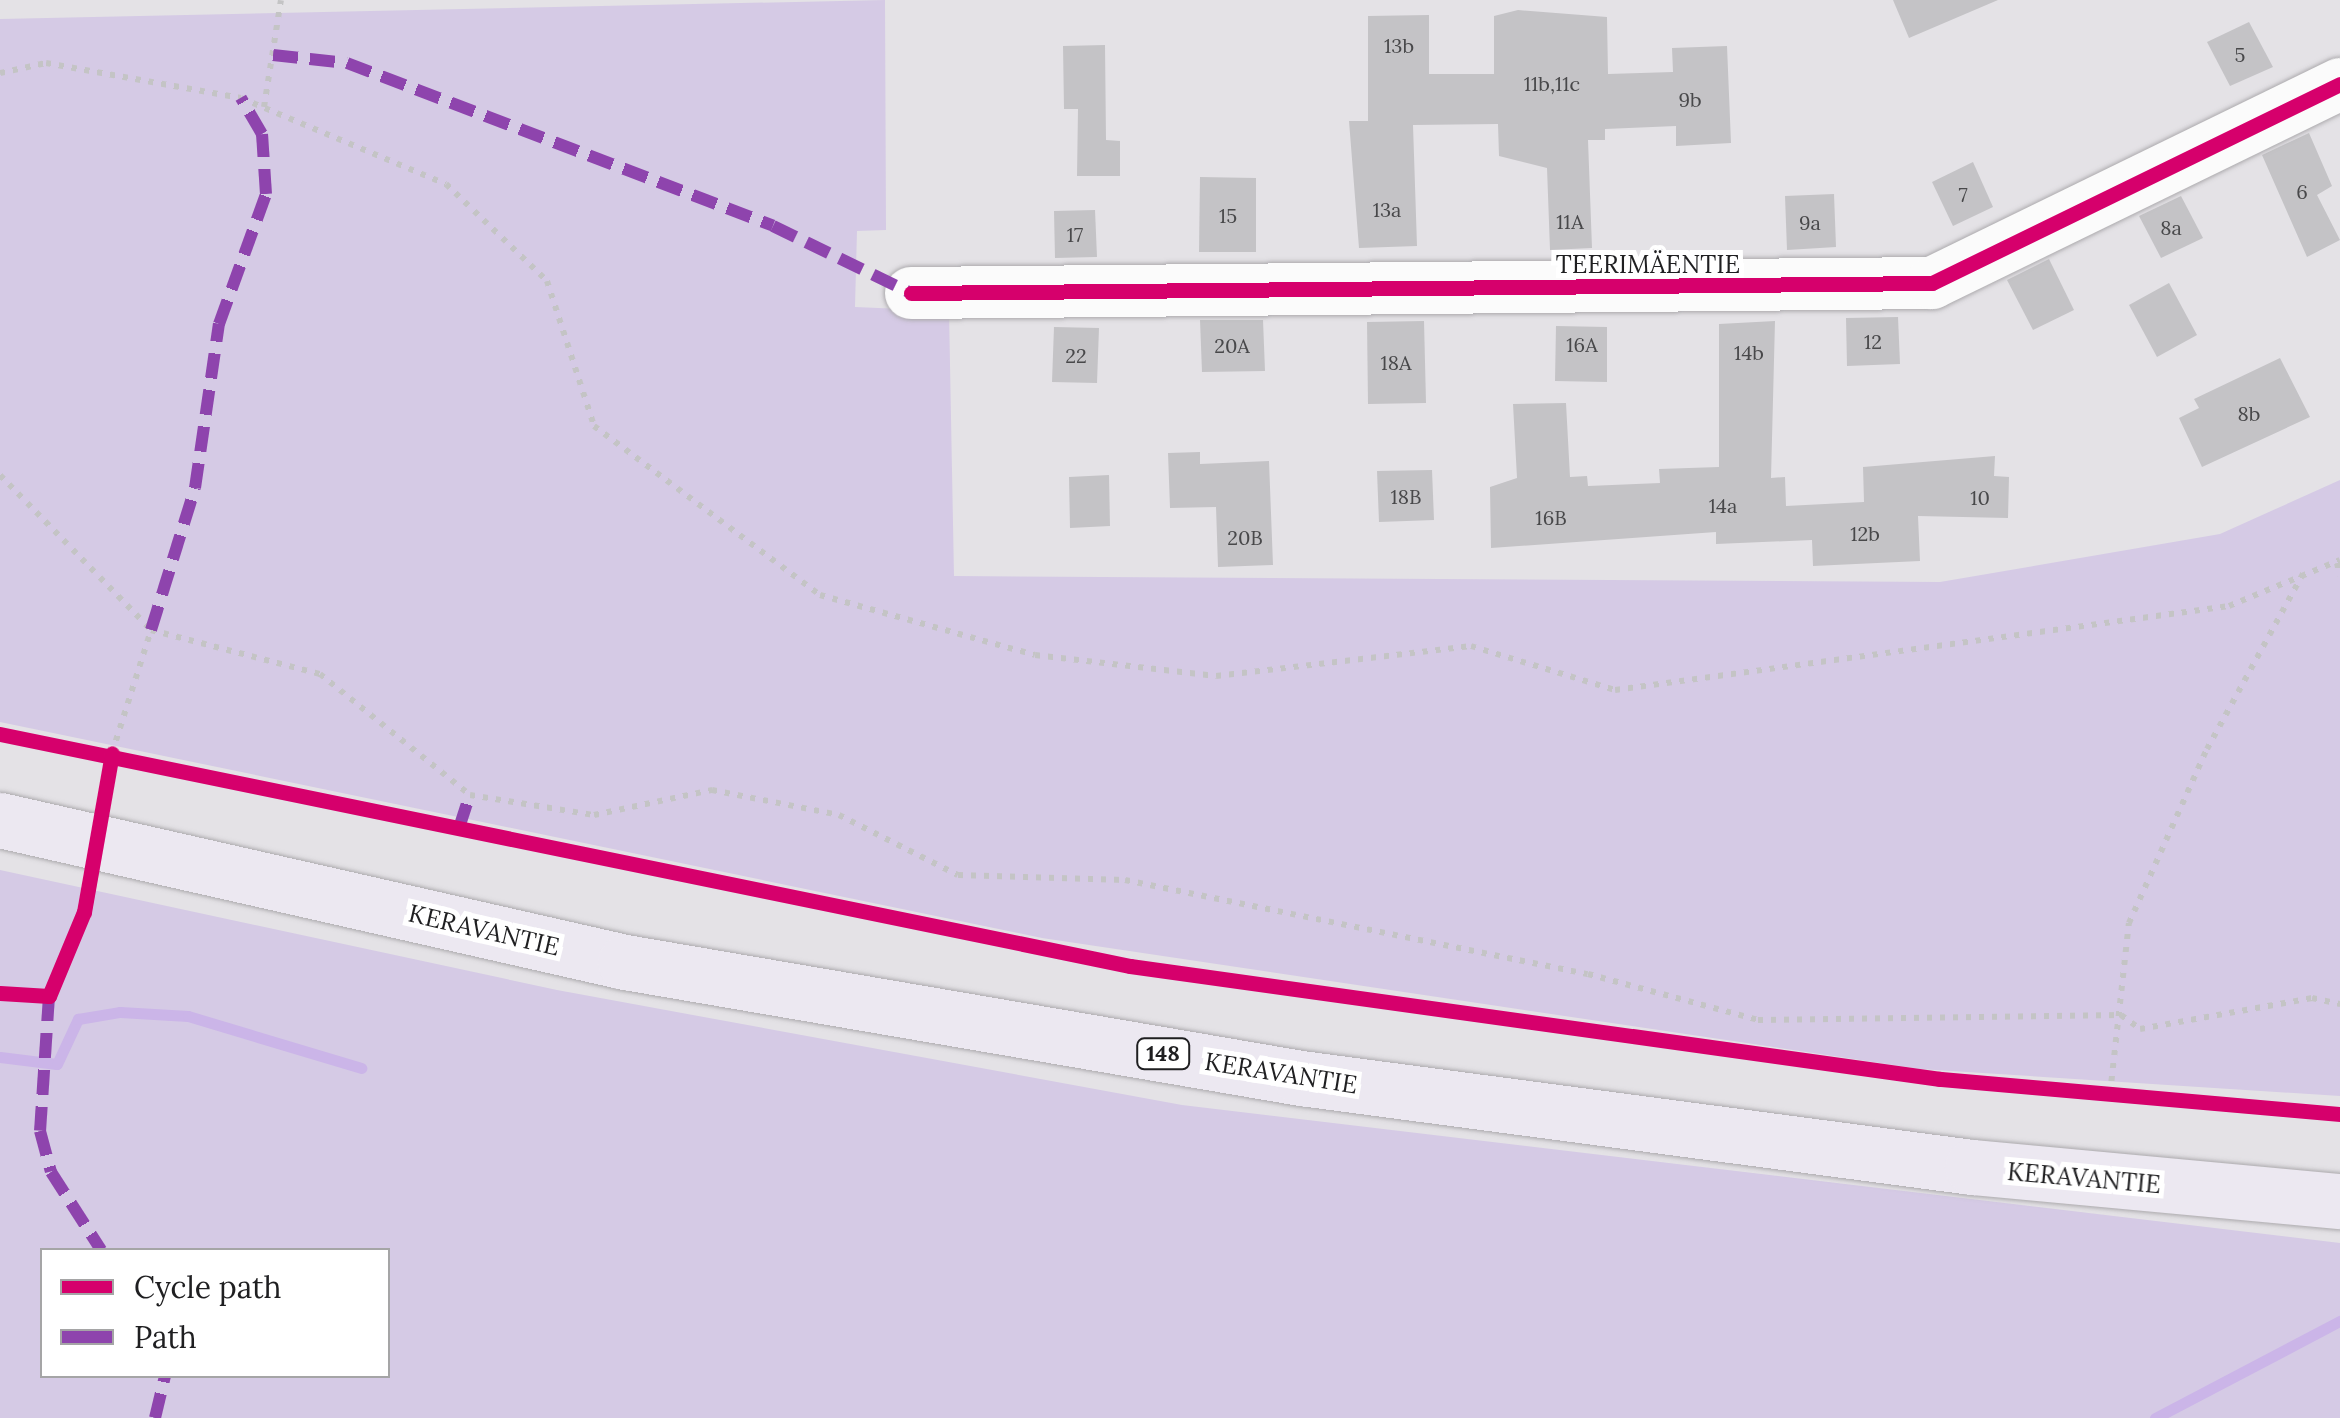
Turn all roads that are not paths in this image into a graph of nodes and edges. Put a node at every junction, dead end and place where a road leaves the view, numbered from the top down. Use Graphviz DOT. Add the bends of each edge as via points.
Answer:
graph roads {
  1 [pos="2340,84"];
  2 [pos="911,293"];
  3 [pos="0,820"];
  4 [pos="2340,1201"];
  1 -- 2 [label="street, TEERIMÄENTIE" via="1932,282"];
  3 -- 4 [label="main road, KERAVANTIE / 148" via="625,962 1301,1078 1972,1168"];
}
